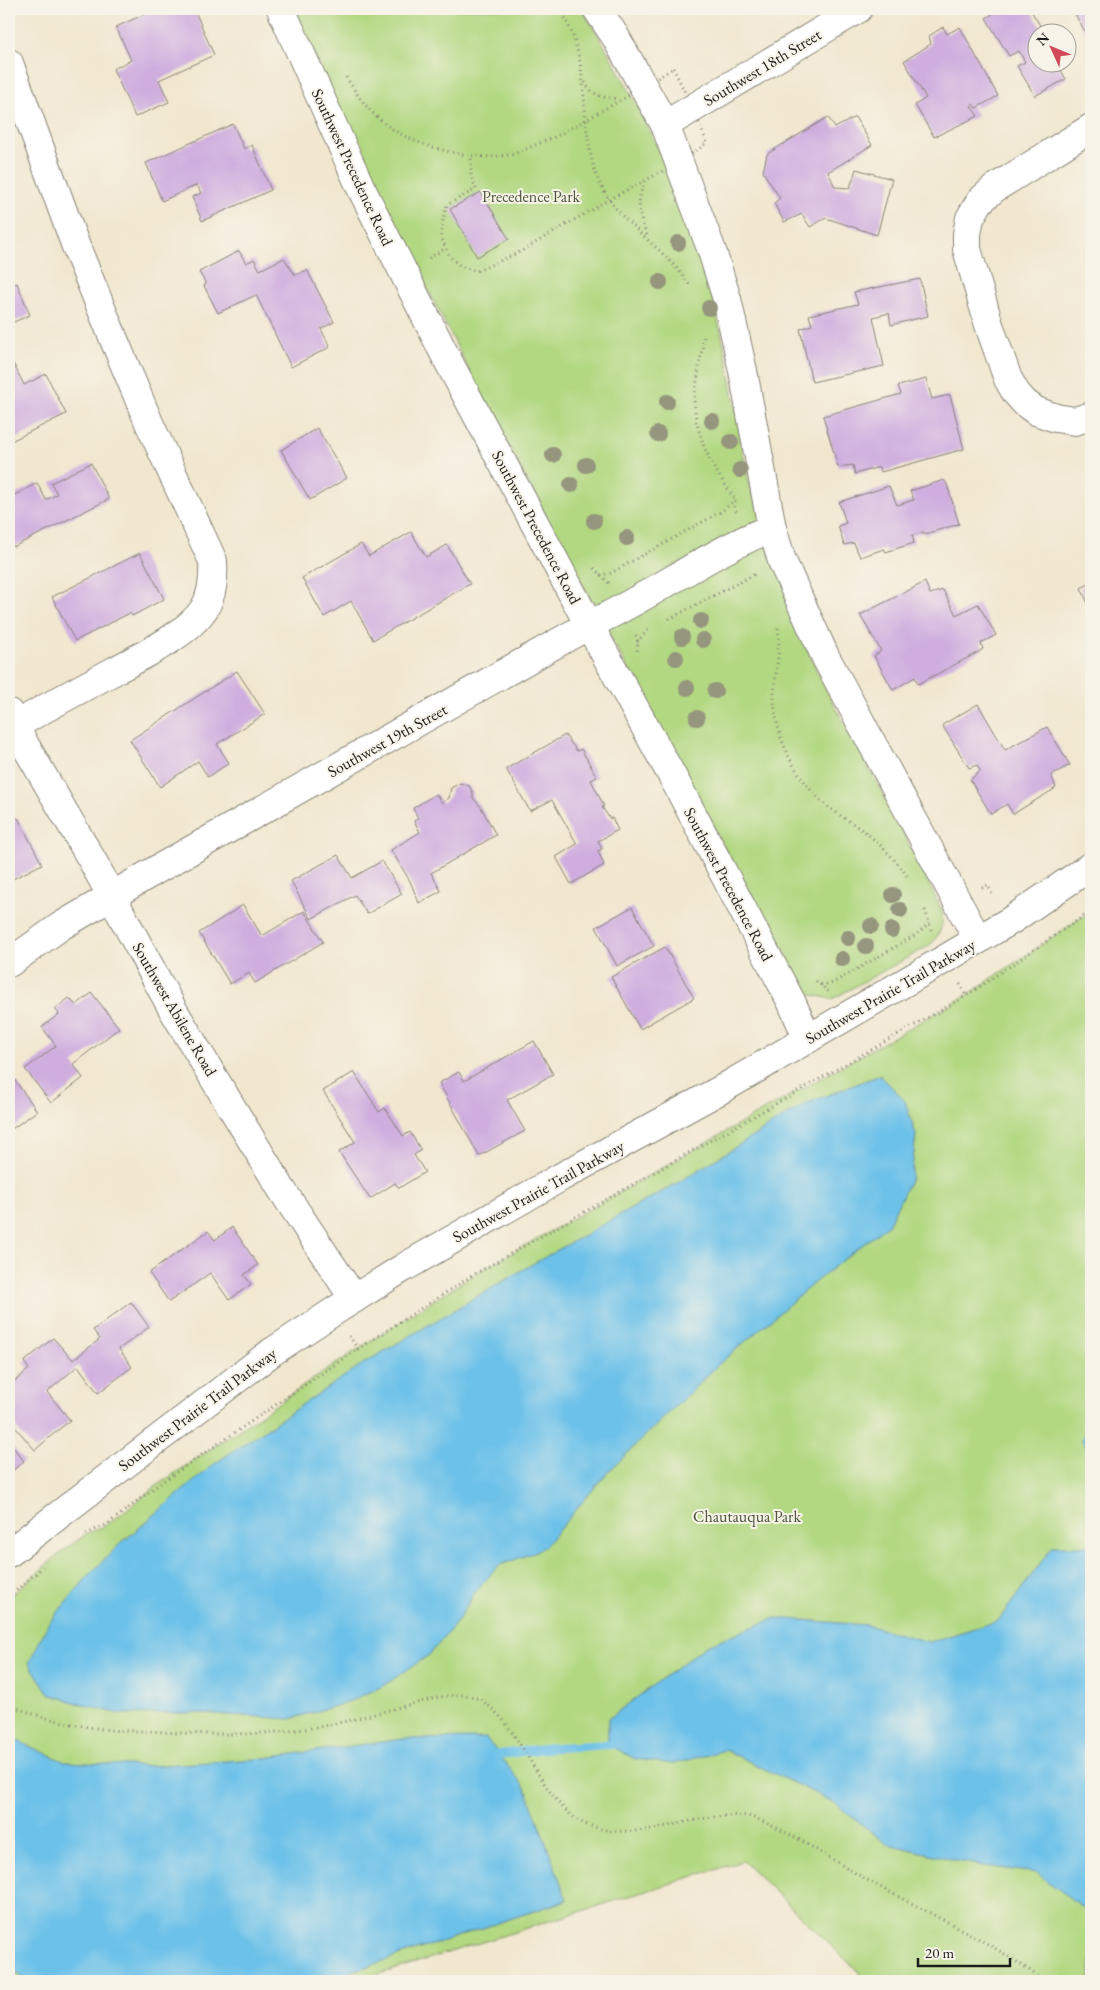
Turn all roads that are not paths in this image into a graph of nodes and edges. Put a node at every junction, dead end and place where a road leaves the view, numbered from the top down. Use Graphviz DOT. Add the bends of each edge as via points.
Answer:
graph roads {
  1 [pos="281,9"];
  2 [pos="597,9"];
  3 [pos="858,9"];
  4 [pos="9,63"];
  5 [pos="665,124"];
  6 [pos="1091,128"];
  7 [pos="1091,416"];
  8 [pos="772,528"];
  9 [pos="589,625"];
  10 [pos="11,719"];
  11 [pos="1091,866"];
  12 [pos="112,897"];
  13 [pos="978,940"];
  14 [pos="9,964"];
  15 [pos="808,1039"];
  16 [pos="343,1305"];
  17 [pos="9,1553"];
  1 -- 9 [label="street, Southwest Precedence Road" via="360,186"];
  2 -- 5 [label="street" via="615,36 633,93"];
  3 -- 5 [label="street, Southwest 18th Street"];
  4 -- 10 [label="street" via="75,244 150,425 214,561 210,595 204,609 192,622 165,642"];
  5 -- 8 [label="street" via="727,299"];
  6 -- 7 [label="street" via="988,194 970,218 966,234 967,249 989,325 1008,379 1016,392 1036,411 1056,418 1075,421"];
  8 -- 9 [label="street, Southwest 19th Street" via="746,538 622,610"];
  8 -- 13 [label="street" via="782,561 825,656"];
  9 -- 12 [label="street, Southwest 19th Street"];
  9 -- 15 [label="street, Southwest Precedence Road" via="676,783"];
  10 -- 12 [label="street, Southwest Abilene Road"];
  11 -- 13 [label="street, Southwest Prairie Trail Parkway"];
  12 -- 14 [label="street, Southwest 19th Street" via="61,926"];
  12 -- 16 [label="street, Southwest Abilene Road" via="172,1008 282,1190"];
  13 -- 15 [label="street, Southwest Prairie Trail Parkway"];
  15 -- 16 [label="street, Southwest Prairie Trail Parkway" via="722,1090 561,1177"];
  16 -- 17 [label="street, Southwest Prairie Trail Parkway" via="272,1352"];
}
